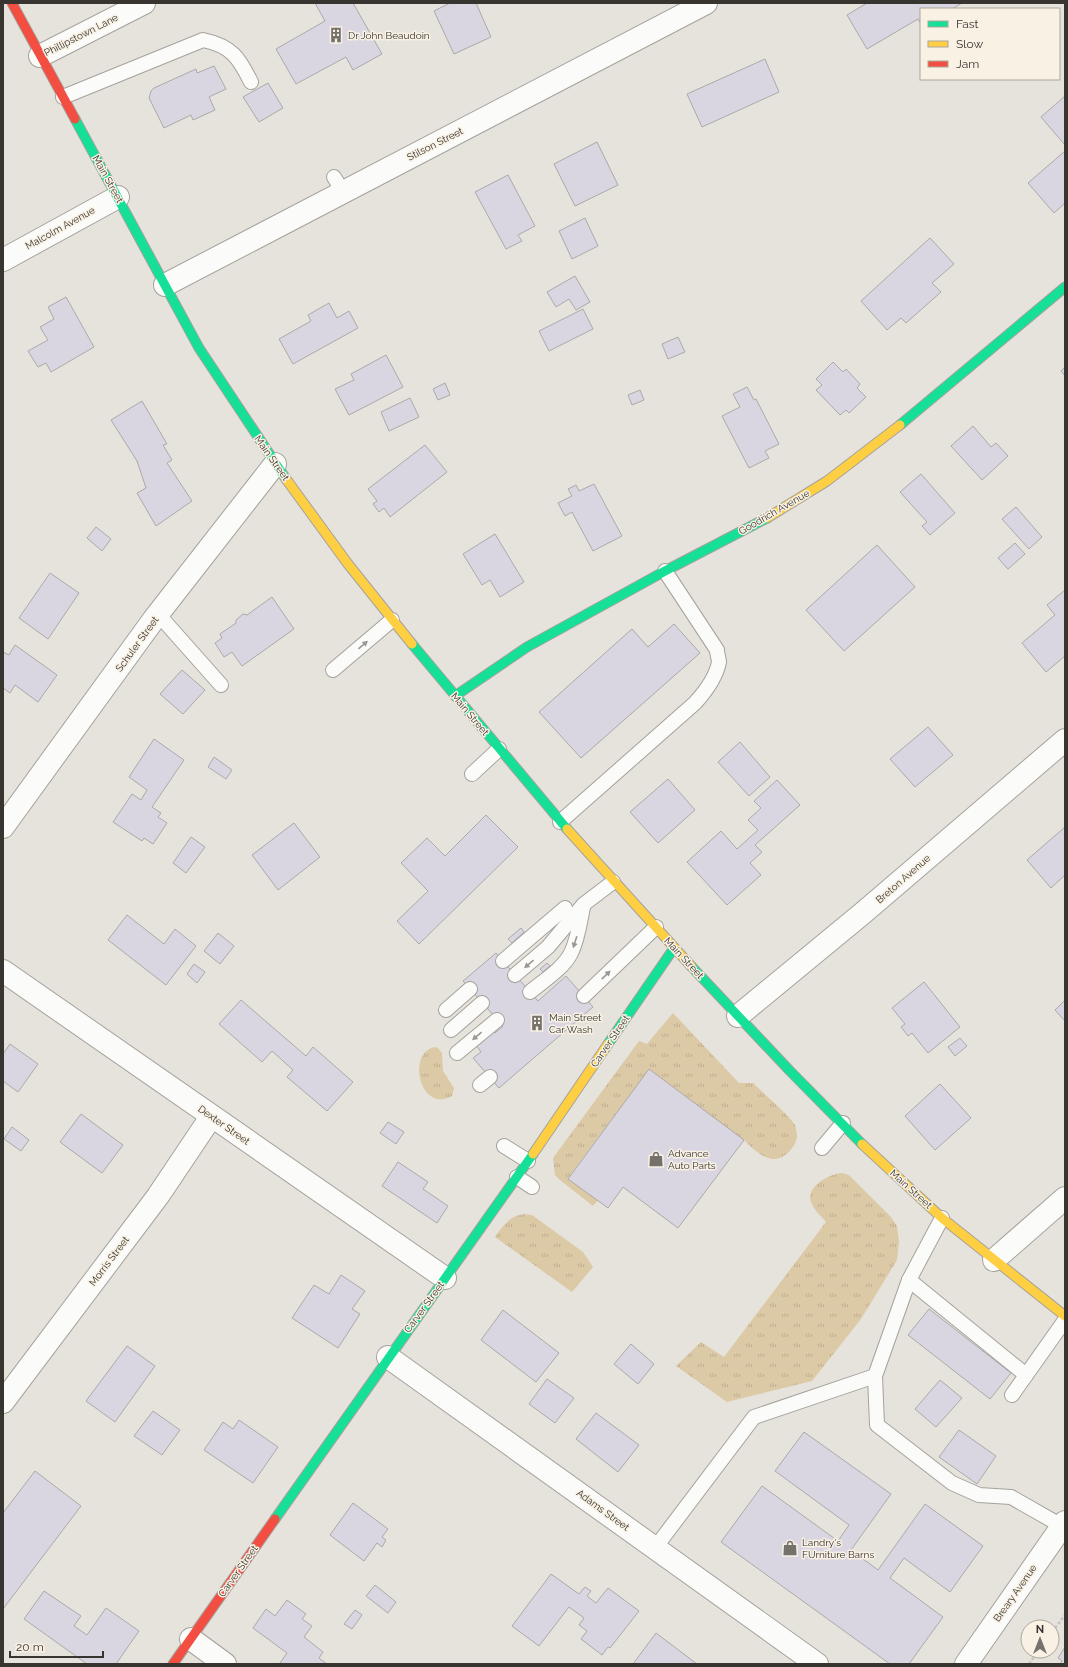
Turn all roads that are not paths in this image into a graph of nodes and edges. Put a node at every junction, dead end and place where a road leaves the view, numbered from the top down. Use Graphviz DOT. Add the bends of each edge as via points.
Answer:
graph roads {
  1 [pos="12,3"];
  2 [pos="144,3"];
  3 [pos="706,3"];
  4 [pos="40,56"];
  5 [pos="252,82"];
  6 [pos="63,97"];
  7 [pos="118,197"];
  8 [pos="3,260"];
  9 [pos="165,285"];
  10 [pos="1065,287"];
  11 [pos="276,464"];
  12 [pos="665,571"];
  13 [pos="158,614"];
  14 [pos="392,620"];
  15 [pos="333,670"];
  16 [pos="221,685"];
  17 [pos="455,696"];
  18 [pos="1065,740"];
  19 [pos="499,749"];
  20 [pos="472,774"];
  21 [pos="560,822"];
  22 [pos="3,827"];
  23 [pos="613,882"];
  24 [pos="584,904"];
  25 [pos="564,908"];
  26 [pos="656,927"];
  27 [pos="674,948"];
  28 [pos="503,961"];
  29 [pos="3,971"];
  30 [pos="515,975"];
  31 [pos="470,989"];
  32 [pos="530,992"];
  33 [pos="584,996"];
  34 [pos="482,1003"];
  35 [pos="446,1010"];
  36 [pos="738,1016"];
  37 [pos="497,1020"];
  38 [pos="451,1030"];
  39 [pos="456,1053"];
  40 [pos="211,1117"];
  41 [pos="843,1123"];
  42 [pos="504,1146"];
  43 [pos="822,1148"];
  44 [pos="528,1161"];
  45 [pos="517,1177"];
  46 [pos="532,1187"];
  47 [pos="1065,1198"];
  48 [pos="942,1218"];
  49 [pos="994,1260"];
  50 [pos="445,1278"];
  51 [pos="909,1280"];
  52 [pos="1065,1316"];
  53 [pos="1065,1320"];
  54 [pos="388,1357"];
  55 [pos="1026,1375"];
  56 [pos="875,1376"];
  57 [pos="1012,1395"];
  58 [pos="3,1402"];
  59 [pos="1064,1524"];
  60 [pos="655,1548"];
  61 [pos="191,1638"];
  62 [pos="173,1664"];
  63 [pos="225,1664"];
  64 [pos="817,1664"];
  65 [pos="966,1664"];
  1 -- 4 [label="main road, Main Street"];
  2 -- 4 [label="street, Phillipstown Lane"];
  3 -- 9 [label="street, Stilson Street" via="338,184"];
  4 -- 6 [label="main road, Main Street"];
  5 -- 6 [label="lane" via="241,61 229,50 217,43 203,40"];
  6 -- 7 [label="main road, Main Street"];
  7 -- 8 [label="street, Malcolm Avenue"];
  7 -- 9 [label="main road, Main Street"];
  9 -- 11 [label="main road, Main Street" via="199,348"];
  10 -- 12 [label="main road, Goodrich Avenue" via="912,416 827,481 760,522"];
  11 -- 13 [label="street, Schuler Street"];
  11 -- 14 [label="main road, Main Street"];
  12 -- 17 [label="main road, Goodrich Avenue" via="527,647"];
  12 -- 21 [label="lane" via="717,650 719,662 714,675 707,689 695,703"];
  13 -- 16 [label="lane"];
  13 -- 22 [label="street, Schuler Street"];
  15 -- 14 [label="lane, one-way"];
  14 -- 17 [label="main road, Main Street"];
  17 -- 19 [label="main road, Main Street"];
  18 -- 36 [label="street, Breton Avenue"];
  19 -- 20 [label="lane"];
  19 -- 21 [label="main road, Main Street"];
  21 -- 23 [label="main road, Main Street"];
  23 -- 24 [label="lane"];
  23 -- 26 [label="main road, Main Street"];
  24 -- 30 [label="lane, one-way" via="548,947"];
  24 -- 32 [label="lane, one-way" via="571,953"];
  25 -- 28 [label="lane"];
  26 -- 27 [label="main road, Main Street"];
  33 -- 26 [label="lane, one-way"];
  27 -- 36 [label="main road, Main Street"];
  27 -- 44 [label="main road, Carver Street"];
  29 -- 40 [label="street, Dexter Street"];
  31 -- 35 [label="lane"];
  34 -- 38 [label="lane"];
  36 -- 41 [label="main road, Main Street"];
  37 -- 39 [label="lane, one-way"];
  40 -- 50 [label="street, Dexter Street"];
  40 -- 58 [label="street, Morris Street" via="158,1196"];
  41 -- 43 [label="lane"];
  41 -- 48 [label="main road, Main Street" via="878,1160"];
  42 -- 44 [label="lane"];
  44 -- 45 [label="main road, Carver Street"];
  45 -- 46 [label="lane"];
  45 -- 50 [label="main road, Carver Street"];
  47 -- 49 [label="street"];
  48 -- 49 [label="main road, Main Street"];
  48 -- 51 [label="lane"];
  49 -- 52 [label="main road, Main Street"];
  50 -- 54 [label="main road, Carver Street"];
  51 -- 55 [label="lane"];
  51 -- 56 [label="lane"];
  53 -- 55 [label="lane"];
  54 -- 60 [label="street, Adams Street"];
  54 -- 61 [label="main road, Carver Street"];
  55 -- 57 [label="lane"];
  56 -- 59 [label="lane" via="877,1424 952,1483 979,1495 1011,1497"];
  56 -- 60 [label="lane" via="754,1417"];
  59 -- 65 [label="street, Breary Avenue"];
  60 -- 64 [label="street, Adams Street"];
  61 -- 62 [label="main road, Carver Street"];
  61 -- 63 [label="street"];
}
